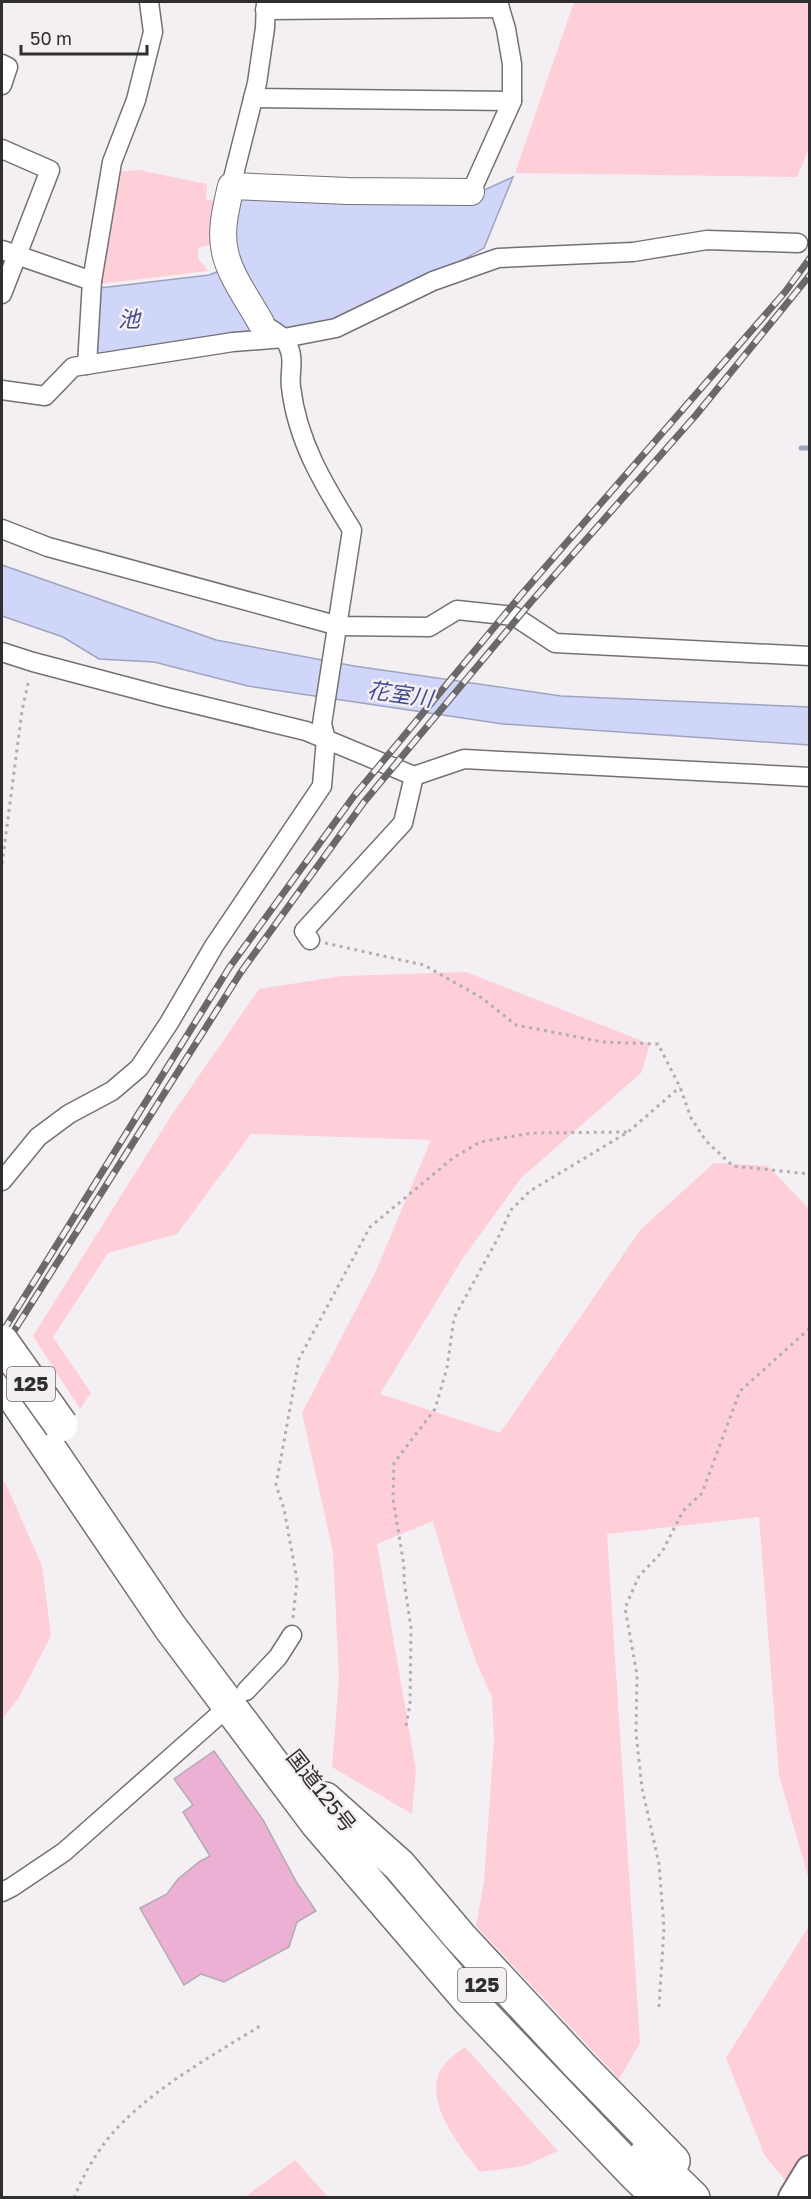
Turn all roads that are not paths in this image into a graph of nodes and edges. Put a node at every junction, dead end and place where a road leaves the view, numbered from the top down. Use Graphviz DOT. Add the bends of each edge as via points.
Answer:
graph roads {
  1 [pos="149,2"];
  2 [pos="499,5"];
  3 [pos="266,6"];
  4 [pos="2,64"];
  5 [pos="2,85"];
  6 [pos="253,98"];
  7 [pos="512,101"];
  8 [pos="2,149"];
  9 [pos="231,186"];
  10 [pos="471,192"];
  11 [pos="798,243"];
  12 [pos="9,253"];
  13 [pos="92,281"];
  14 [pos="2,294"];
  15 [pos="261,323"];
  16 [pos="284,338"];
  17 [pos="87,364"];
  18 [pos="2,390"];
  19 [pos="2,529"];
  20 [pos="337,630"];
  21 [pos="2,652"];
  22 [pos="810,656"];
  23 [pos="324,732"];
  24 [pos="414,776"];
  25 [pos="810,777"];
  26 [pos="310,940"];
  27 [pos="2,1181"];
  28 [pos="2,1342"];
  29 [pos="2,1379"];
  30 [pos="51,1431"];
  31 [pos="292,1635"];
  32 [pos="237,1698"];
  33 [pos="321,1811"];
  34 [pos="2,1892"];
  35 [pos="810,2170"];
  36 [pos="642,2177"];
  37 [pos="660,2198"];
  38 [pos="693,2198"];
  39 [pos="712,2198"];
  40 [pos="793,2198"];
  1 -- 13 [label="street" via="153,32 136,100 112,162"];
  2 -- 3 [label="street"];
  2 -- 7 [label="street" via="512,64"];
  3 -- 6 [label="street"];
  4 -- 5 [label="street" via="8,67"];
  6 -- 7 [label="street"];
  6 -- 9 [label="street"];
  7 -- 10 [label="street"];
  8 -- 12 [label="street" via="50,170"];
  9 -- 10 [label="street"];
  9 -- 15 [label="street" via="224,220 225,250 229,265"];
  11 -- 16 [label="street" via="707,240 633,252 498,258 433,281 336,328"];
  12 -- 13 [label="street"];
  12 -- 14 [label="street"];
  13 -- 17 [label="street"];
  15 -- 16 [label="street"];
  16 -- 17 [label="street"];
  16 -- 20 [label="street" via="291,352 291,387 304,443 352,530"];
  17 -- 18 [label="street" via="73,367 45,396"];
  19 -- 20 [label="street" via="48,547"];
  20 -- 22 [label="street" via="429,627 457,610 514,616 555,643"];
  20 -- 23 [label="street"];
  21 -- 23 [label="street" via="306,731"];
  23 -- 24 [label="street"];
  23 -- 27 [label="street" via="322,786 214,946 139,1068 112,1091 69,1114 38,1137"];
  24 -- 25 [label="street" via="464,759"];
  24 -- 26 [label="street" via="403,823 304,931"];
  28 -- 30 [label="highway, 国道125号 / 125, bridge"];
  29 -- 30 [label="highway, 国道125号 / 125"];
  30 -- 32 [label="highway, 国道125号 / 125" via="185,1609"];
  31 -- 32 [label="street" via="279,1657"];
  32 -- 33 [label="highway, 国道125号 / 125"];
  32 -- 34 [label="street" via="64,1852"];
  33 -- 36 [label="highway, 国道125号 / 125" via="469,2000"];
  33 -- 39 [label="highway" via="399,1865 572,2058"];
  35 -- 40 [label="main road"];
  36 -- 37 [label="highway, 国道125号 / 125"];
  36 -- 38 [label="highway, 国道125号 / 125"];
}
